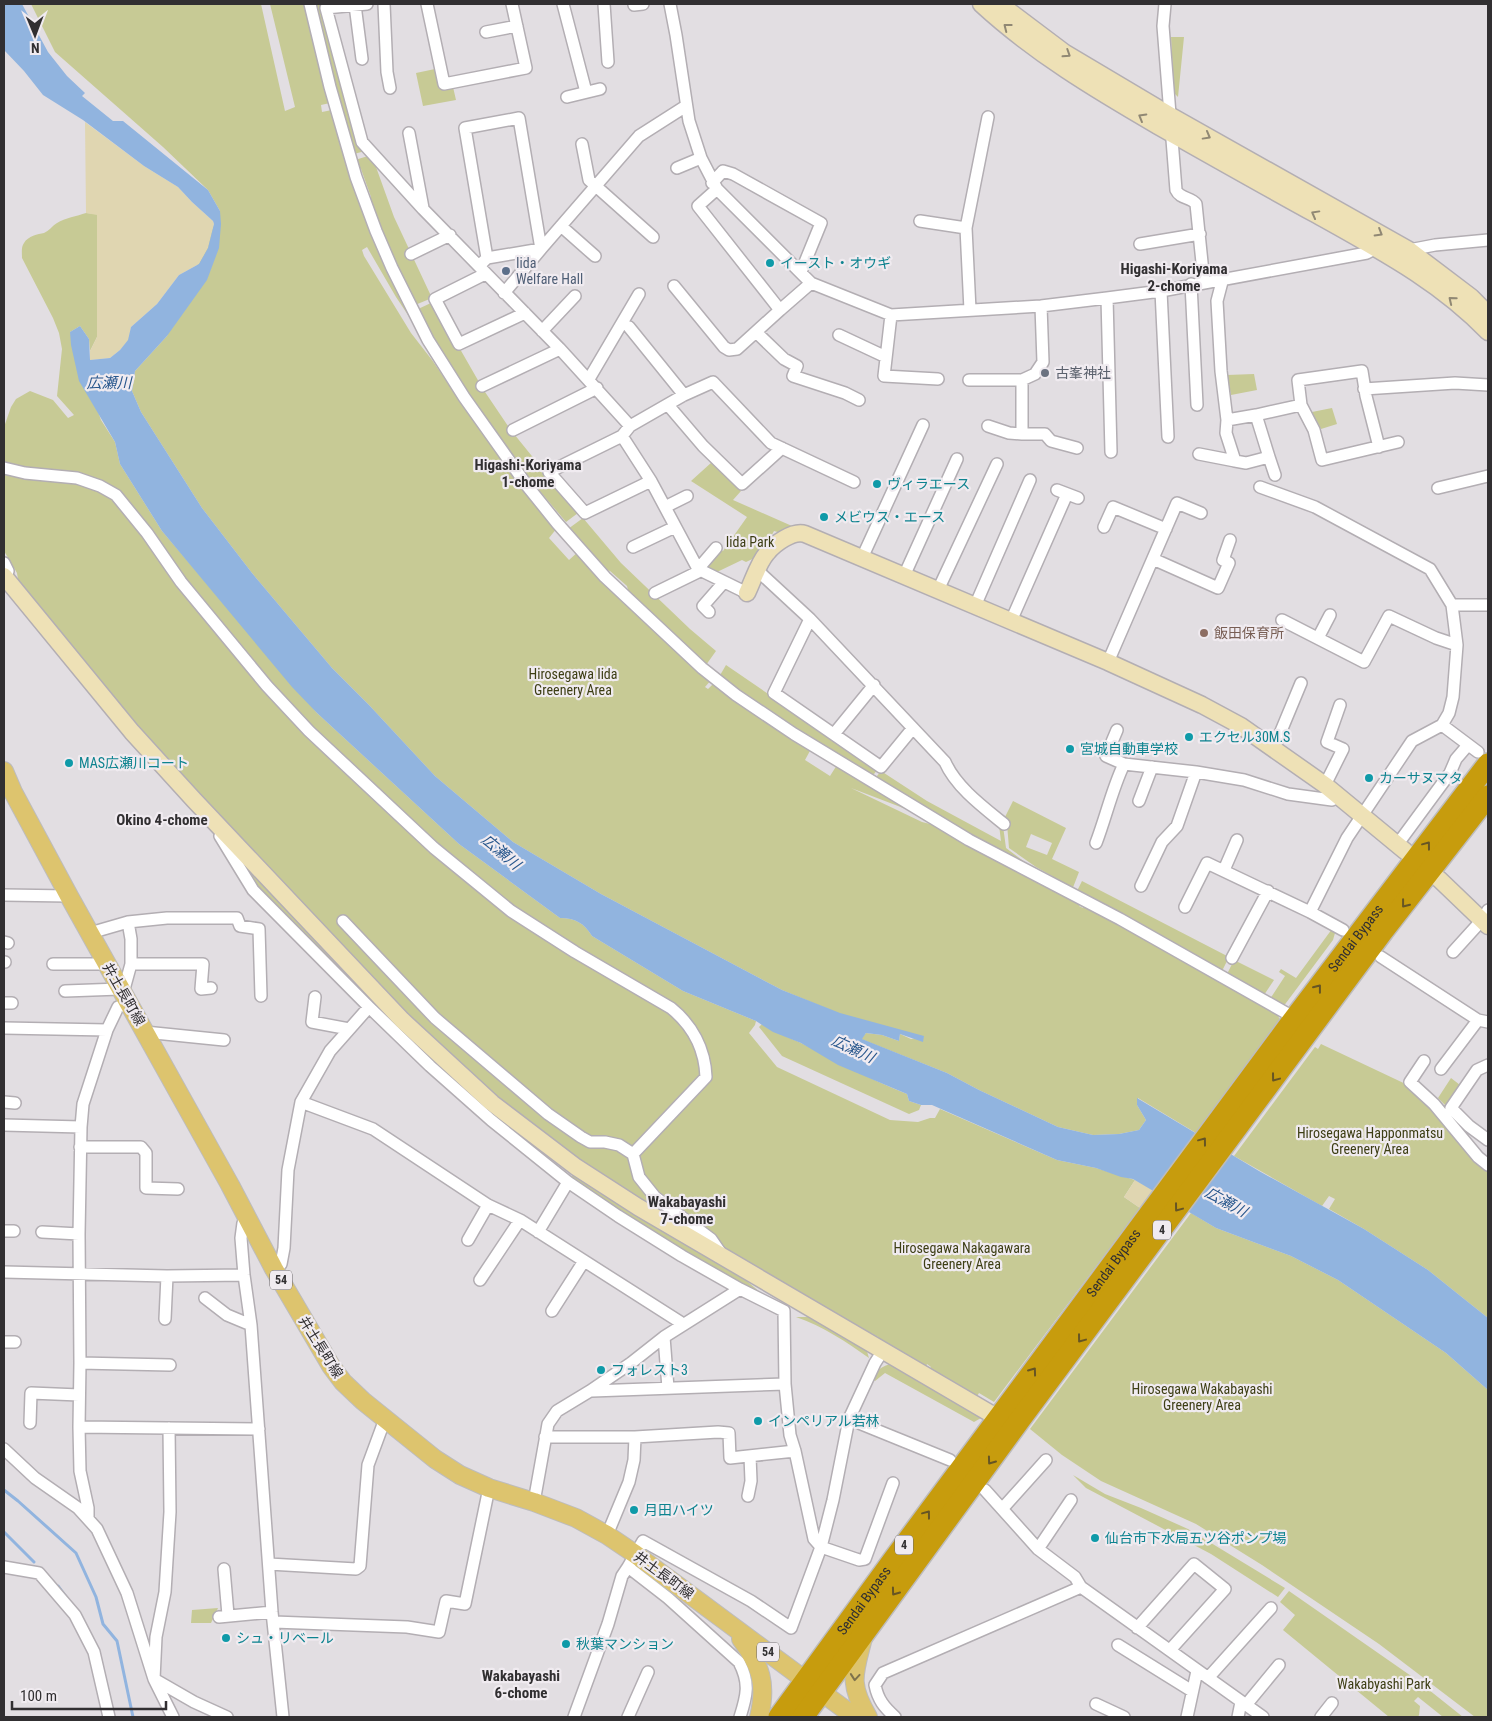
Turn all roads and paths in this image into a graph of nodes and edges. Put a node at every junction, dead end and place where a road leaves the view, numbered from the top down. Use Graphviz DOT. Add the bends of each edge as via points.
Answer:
graph roads {
  1 [pos="310,4"];
  2 [pos="361,4"];
  3 [pos="384,4"];
  4 [pos="427,4"];
  5 [pos="512,4"];
  6 [pos="563,4"];
  7 [pos="604,4"];
  8 [pos="670,4"];
  9 [pos="981,4"];
  10 [pos="1000,4"];
  11 [pos="1165,4"];
  12 [pos="330,6"];
  13 [pos="516,26"];
  14 [pos="486,32"];
  15 [pos="362,59"];
  16 [pos="608,62"];
  17 [pos="390,88"];
  18 [pos="600,89"];
  19 [pos="586,92"];
  20 [pos="567,97"];
  21 [pos="686,106"];
  22 [pos="1171,116"];
  23 [pos="988,118"];
  24 [pos="410,133"];
  25 [pos="1172,134"];
  26 [pos="582,144"];
  27 [pos="701,158"];
  28 [pos="677,168"];
  29 [pos="595,186"];
  30 [pos="714,186"];
  31 [pos="423,209"];
  32 [pos="920,221"];
  33 [pos="561,226"];
  34 [pos="966,228"];
  35 [pos="1200,234"];
  36 [pos="450,235"];
  37 [pos="653,237"];
  38 [pos="1488,240"];
  39 [pos="1140,244"];
  40 [pos="1376,248"];
  41 [pos="541,250"];
  42 [pos="1409,250"];
  43 [pos="412,254"];
  44 [pos="595,256"];
  45 [pos="487,258"];
  46 [pos="481,270"];
  47 [pos="800,272"];
  48 [pos="1223,278"];
  49 [pos="1204,282"];
  50 [pos="811,283"];
  51 [pos="1191,284"];
  52 [pos="674,286"];
  53 [pos="1161,290"];
  54 [pos="504,293"];
  55 [pos="639,294"];
  56 [pos="575,296"];
  57 [pos="1107,298"];
  58 [pos="1041,306"];
  59 [pos="780,310"];
  60 [pos="970,310"];
  61 [pos="525,313"];
  62 [pos="1488,314"];
  63 [pos="891,315"];
  64 [pos="628,327"];
  65 [pos="542,331"];
  66 [pos="756,332"];
  67 [pos="1488,332"];
  68 [pos="840,335"];
  69 [pos="560,349"];
  70 [pos="886,357"];
  71 [pos="938,378"];
  72 [pos="589,379"];
  73 [pos="969,380"];
  74 [pos="1022,380"];
  75 [pos="482,386"];
  76 [pos="1488,386"];
  77 [pos="597,388"];
  78 [pos="1364,389"];
  79 [pos="684,395"];
  80 [pos="859,400"];
  81 [pos="668,405"];
  82 [pos="1197,405"];
  83 [pos="1301,405"];
  84 [pos="1256,416"];
  85 [pos="1227,420"];
  86 [pos="923,424"];
  87 [pos="630,426"];
  88 [pos="988,426"];
  89 [pos="512,430"];
  90 [pos="1022,434"];
  91 [pos="622,436"];
  92 [pos="1168,437"];
  93 [pos="1398,442"];
  94 [pos="1378,447"];
  95 [pos="782,448"];
  96 [pos="1077,448"];
  97 [pos="1111,452"];
  98 [pos="1198,454"];
  99 [pos="1269,457"];
  100 [pos="957,459"];
  101 [pos="1235,461"];
  102 [pos="997,464"];
  103 [pos="4,468"];
  104 [pos="1275,475"];
  105 [pos="1488,476"];
  106 [pos="1030,480"];
  107 [pos="651,481"];
  108 [pos="854,482"];
  109 [pos="1260,487"];
  110 [pos="1438,488"];
  111 [pos="1067,494"];
  112 [pos="687,496"];
  113 [pos="665,507"];
  114 [pos="1201,512"];
  115 [pos="675,527"];
  116 [pos="1104,527"];
  117 [pos="1166,529"];
  118 [pos="1230,540"];
  119 [pos="634,547"];
  120 [pos="716,548"];
  121 [pos="862,558"];
  122 [pos="1153,559"];
  123 [pos="699,570"];
  124 [pos="757,570"];
  125 [pos="4,572"];
  126 [pos="904,576"];
  127 [pos="724,582"];
  128 [pos="938,590"];
  129 [pos="747,593"];
  130 [pos="655,594"];
  131 [pos="1452,605"];
  132 [pos="1488,605"];
  133 [pos="975,606"];
  134 [pos="709,612"];
  135 [pos="1330,615"];
  136 [pos="810,619"];
  137 [pos="1282,620"];
  138 [pos="1011,621"];
  139 [pos="1318,638"];
  140 [pos="1457,645"];
  141 [pos="1108,662"];
  142 [pos="1301,683"];
  143 [pos="874,685"];
  144 [pos="1340,705"];
  145 [pos="1442,725"];
  146 [pos="913,728"];
  147 [pos="1117,730"];
  148 [pos="834,734"];
  149 [pos="1468,745"];
  150 [pos="1274,748"];
  151 [pos="1483,758"];
  152 [pos="1124,764"];
  153 [pos="1152,767"];
  154 [pos="4,771"];
  155 [pos="1196,772"];
  156 [pos="1325,785"];
  157 [pos="8,792"];
  158 [pos="1339,796"];
  159 [pos="1488,796"];
  160 [pos="1139,800"];
  161 [pos="1362,816"];
  162 [pos="1004,824"];
  163 [pos="224,830"];
  164 [pos="1237,840"];
  165 [pos="1096,843"];
  166 [pos="1401,848"];
  167 [pos="1224,870"];
  168 [pos="1439,879"];
  169 [pos="1141,886"];
  170 [pos="1268,891"];
  171 [pos="4,895"];
  172 [pos="70,896"];
  173 [pos="1185,907"];
  174 [pos="1310,912"];
  175 [pos="1486,919"];
  176 [pos="343,921"];
  177 [pos="128,922"];
  178 [pos="1343,930"];
  179 [pos="90,933"];
  180 [pos="1453,952"];
  181 [pos="1381,957"];
  182 [pos="1232,958"];
  183 [pos="53,964"];
  184 [pos="106,964"];
  185 [pos="131,964"];
  186 [pos="211,988"];
  187 [pos="65,991"];
  188 [pos="124,995"];
  189 [pos="261,996"];
  190 [pos="315,997"];
  191 [pos="369,1007"];
  192 [pos="1483,1021"];
  193 [pos="4,1028"];
  194 [pos="1295,1028"];
  195 [pos="349,1029"];
  196 [pos="108,1030"];
  197 [pos="145,1032"];
  198 [pos="224,1040"];
  199 [pos="1424,1061"];
  200 [pos="1488,1065"];
  201 [pos="1441,1069"];
  202 [pos="301,1102"];
  203 [pos="4,1125"];
  204 [pos="81,1127"];
  205 [pos="1488,1140"];
  206 [pos="80,1147"];
  207 [pos="633,1154"];
  208 [pos="1488,1165"];
  209 [pos="568,1182"];
  210 [pos="178,1189"];
  211 [pos="488,1205"];
  212 [pos="248,1220"];
  213 [pos="520,1220"];
  214 [pos="42,1232"];
  215 [pos="538,1232"];
  216 [pos="79,1234"];
  217 [pos="468,1240"];
  218 [pos="723,1256"];
  219 [pos="584,1261"];
  220 [pos="274,1269"];
  221 [pos="4,1272"];
  222 [pos="78,1273"];
  223 [pos="244,1275"];
  224 [pos="167,1276"];
  225 [pos="480,1280"];
  226 [pos="740,1289"];
  227 [pos="205,1298"];
  228 [pos="552,1311"];
  229 [pos="165,1319"];
  230 [pos="251,1325"];
  231 [pos="682,1325"];
  232 [pos="664,1336"];
  233 [pos="884,1350"];
  234 [pos="80,1363"];
  235 [pos="170,1365"];
  236 [pos="785,1384"];
  237 [pos="668,1388"];
  238 [pos="590,1391"];
  239 [pos="79,1395"];
  240 [pos="1008,1416"];
  241 [pos="386,1419"];
  242 [pos="850,1419"];
  243 [pos="30,1423"];
  244 [pos="79,1427"];
  245 [pos="169,1428"];
  246 [pos="259,1429"];
  247 [pos="635,1437"];
  248 [pos="545,1438"];
  249 [pos="4,1449"];
  250 [pos="795,1451"];
  251 [pos="750,1456"];
  252 [pos="950,1460"];
  253 [pos="1046,1460"];
  254 [pos="893,1483"];
  255 [pos="488,1488"];
  256 [pos="985,1490"];
  257 [pos="748,1496"];
  258 [pos="1071,1500"];
  259 [pos="534,1502"];
  260 [pos="1002,1509"];
  261 [pos="88,1519"];
  262 [pos="607,1535"];
  263 [pos="821,1547"];
  264 [pos="1038,1550"];
  265 [pos="632,1560"];
  266 [pos="269,1564"];
  267 [pos="4,1567"];
  268 [pos="224,1569"];
  269 [pos="1081,1587"];
  270 [pos="1271,1608"];
  271 [pos="273,1617"];
  272 [pos="730,1624"];
  273 [pos="1137,1628"];
  274 [pos="864,1635"];
  275 [pos="1118,1645"];
  276 [pos="1170,1650"];
  277 [pos="1279,1665"];
  278 [pos="1197,1670"];
  279 [pos="648,1672"];
  280 [pos="1208,1678"];
  281 [pos="154,1679"];
  282 [pos="813,1686"];
  283 [pos="1192,1691"];
  284 [pos="1244,1703"];
  285 [pos="1332,1703"];
  286 [pos="1096,1704"];
  287 [pos="109,1717"];
  288 [pos="173,1717"];
  289 [pos="227,1717"];
  290 [pos="283,1717"];
  291 [pos="574,1717"];
  292 [pos="628,1717"];
  293 [pos="740,1717"];
  294 [pos="759,1717"];
  295 [pos="779,1717"];
  296 [pos="803,1717"];
  297 [pos="854,1717"];
  298 [pos="868,1717"];
  299 [pos="895,1717"];
  300 [pos="1124,1717"];
  301 [pos="1188,1717"];
  302 [pos="1238,1717"];
  303 [pos="1263,1717"];
  304 [pos="1321,1717"];
  1 -- 194 [label="street" via="356,177 392,268 424,332 498,446 557,523 605,576 702,668 794,734 962,836 1128,924"];
  2 -- 12 [label="street"];
  2 -- 15 [label="street"];
  3 -- 17 [label="street"];
  4 -- 13 [label="street" via="444,84 526,68"];
  5 -- 13 [label="street"];
  6 -- 19 [label="street"];
  7 -- 16 [label="street"];
  8 -- 21 [label="street"];
  25 -- 9 [label="street, one-way" via="1058,66"];
  10 -- 22 [label="street, one-way" via="1065,54"];
  11 -- 22 [label="street" via="1163,26"];
  12 -- 31 [label="street" via="362,142"];
  13 -- 14 [label="street"];
  18 -- 19 [label="street"];
  19 -- 20 [label="street"];
  21 -- 27 [label="street"];
  21 -- 29 [label="street" via="639,136"];
  22 -- 25 [label="street"];
  22 -- 42 [label="street, one-way"];
  23 -- 34 [label="street"];
  24 -- 31 [label="street"];
  25 -- 35 [label="street" via="1177,192 1196,204"];
  40 -- 25 [label="street, one-way"];
  26 -- 29 [label="street" via="588,180"];
  27 -- 28 [label="street"];
  27 -- 30 [label="street"];
  29 -- 33 [label="street"];
  29 -- 37 [label="street"];
  30 -- 47 [label="street"];
  30 -- 47 [label="street" via="723,171 733,174 821,223"];
  30 -- 59 [label="street" via="698,206"];
  31 -- 36 [label="street"];
  32 -- 34 [label="street"];
  33 -- 41 [label="street"];
  33 -- 44 [label="street"];
  34 -- 60 [label="street"];
  35 -- 39 [label="street" via="1153,248"];
  35 -- 49 [label="street"];
  36 -- 43 [label="street"];
  36 -- 46 [label="street"];
  38 -- 42 [label="street"];
  40 -- 48 [label="street" via="1367,253"];
  67 -- 40 [label="street, one-way" via="1418,273"];
  41 -- 45 [label="street"];
  41 -- 45 [label="street" via="519,118 465,128"];
  41 -- 54 [label="street"];
  42 -- 62 [label="street" via="1471,297"];
  45 -- 46 [label="street"];
  46 -- 54 [label="street"];
  46 -- 61 [label="street" via="435,299 459,344"];
  47 -- 50 [label="street"];
  48 -- 49 [label="street"];
  48 -- 85 [label="street" via="1217,301"];
  49 -- 51 [label="street"];
  50 -- 59 [label="street"];
  50 -- 63 [label="street"];
  51 -- 53 [label="street"];
  51 -- 82 [label="street"];
  52 -- 66 [label="street" via="726,349 737,349"];
  53 -- 57 [label="street"];
  53 -- 92 [label="street"];
  54 -- 61 [label="street"];
  55 -- 72 [label="street"];
  56 -- 65 [label="street"];
  57 -- 58 [label="street"];
  57 -- 97 [label="street"];
  58 -- 60 [label="street"];
  58 -- 74 [label="street" via="1044,362 1035,374"];
  59 -- 66 [label="street"];
  60 -- 63 [label="street"];
  61 -- 65 [label="street"];
  63 -- 70 [label="street"];
  64 -- 79 [label="street"];
  65 -- 69 [label="street"];
  66 -- 80 [label="street" via="784,359 797,366 793,376"];
  68 -- 70 [label="street"];
  69 -- 72 [label="street"];
  69 -- 75 [label="street"];
  70 -- 71 [label="street" via="884,376"];
  72 -- 77 [label="street"];
  73 -- 74 [label="street"];
  74 -- 90 [label="street"];
  76 -- 78 [label="street" via="1455,383"];
  77 -- 87 [label="street"];
  77 -- 89 [label="street"];
  78 -- 83 [label="street" via="1362,371 1298,380"];
  78 -- 94 [label="street"];
  79 -- 81 [label="street"];
  79 -- 95 [label="street" via="713,382 771,443"];
  81 -- 87 [label="street"];
  81 -- 95 [label="street" via="742,484"];
  83 -- 84 [label="street"];
  83 -- 94 [label="street" via="1314,430 1322,460"];
  84 -- 85 [label="street"];
  84 -- 99 [label="street"];
  85 -- 101 [label="street" via="1226,433"];
  86 -- 121 [label="street"];
  87 -- 91 [label="street"];
  88 -- 90 [label="street"];
  90 -- 96 [label="street" via="1045,434 1051,441"];
  91 -- 107 [label="street"];
  91 -- 107 [label="street" via="549,472 585,513"];
  93 -- 94 [label="street"];
  95 -- 108 [label="street"];
  98 -- 101 [label="street"];
  99 -- 101 [label="street" via="1246,463"];
  99 -- 104 [label="street"];
  100 -- 126 [label="street"];
  102 -- 128 [label="street"];
  103 -- 207 [label="street" via="24,474 77,478 116,495 181,582 267,686 309,731 434,848 511,911 683,1018 694,1032 702,1051 706,1077"];
  105 -- 110 [label="street"];
  106 -- 133 [label="street"];
  107 -- 113 [label="street"];
  109 -- 131 [label="street" via="1315,508 1430,569"];
  111 -- 138 [label="street"];
  112 -- 113 [label="street"];
  113 -- 115 [label="street"];
  114 -- 117 [label="street" via="1174,502"];
  115 -- 119 [label="street"];
  115 -- 123 [label="street"];
  116 -- 117 [label="street" via="1113,507"];
  117 -- 122 [label="street"];
  118 -- 122 [label="street" via="1223,560 1229,563 1218,588"];
  120 -- 123 [label="street"];
  121 -- 124 [label="street" via="798,533 766,553"];
  121 -- 126 [label="street"];
  122 -- 141 [label="street"];
  123 -- 127 [label="street"];
  123 -- 130 [label="street"];
  124 -- 129 [label="street"];
  124 -- 136 [label="street"];
  125 -- 163 [label="street" via="132,732"];
  126 -- 128 [label="street"];
  127 -- 129 [label="street"];
  127 -- 134 [label="street" via="703,606"];
  128 -- 133 [label="street"];
  131 -- 132 [label="street"];
  131 -- 140 [label="street"];
  133 -- 138 [label="street"];
  135 -- 139 [label="street"];
  136 -- 143 [label="street"];
  136 -- 148 [label="street" via="774,694"];
  137 -- 139 [label="street"];
  138 -- 141 [label="street"];
  139 -- 140 [label="street" via="1364,662 1390,616"];
  140 -- 145 [label="street" via="1453,697"];
  141 -- 150 [label="street" via="1202,705"];
  142 -- 150 [label="street"];
  143 -- 146 [label="street"];
  143 -- 148 [label="street"];
  144 -- 156 [label="street" via="1327,742 1343,749"];
  145 -- 149 [label="street"];
  145 -- 161 [label="street" via="1412,741"];
  146 -- 148 [label="street" via="881,767"];
  146 -- 162 [label="street" via="945,762 951,775"];
  147 -- 152 [label="street" via="1101,754"];
  149 -- 151 [label="street"];
  149 -- 166 [label="street"];
  150 -- 156 [label="street"];
  194 -- 151 [label="highway, Sendai Bypass / 4, one-way"];
  152 -- 153 [label="street"];
  152 -- 165 [label="street"];
  153 -- 155 [label="street"];
  153 -- 160 [label="street"];
  154 -- 157 [label="main road, 井土長町線 / 54"];
  155 -- 158 [label="street" via="1244,780 1288,794 1332,800"];
  155 -- 169 [label="street" via="1177,826 1162,842"];
  156 -- 158 [label="street"];
  157 -- 172 [label="main road, 井土長町線 / 54"];
  158 -- 161 [label="street"];
  159 -- 194 [label="highway, Sendai Bypass / 4, one-way" via="1384,931"];
  161 -- 166 [label="street"];
  161 -- 174 [label="street" via="1347,838"];
  163 -- 191 [label="street" via="220,836 253,890"];
  163 -- 218 [label="street" via="402,1020 492,1103 576,1168"];
  164 -- 167 [label="street"];
  167 -- 170 [label="street"];
  167 -- 173 [label="street" via="1207,862"];
  168 -- 175 [label="street"];
  170 -- 174 [label="street"];
  170 -- 182 [label="street"];
  171 -- 172 [label="street"];
  172 -- 179 [label="main road, 井土長町線 / 54"];
  174 -- 178 [label="street"];
  175 -- 180 [label="street"];
  176 -- 207 [label="street" via="435,1018 548,1114 590,1142 605,1142"];
  177 -- 179 [label="street"];
  177 -- 185 [label="street"];
  177 -- 189 [label="street" via="167,918 237,918 240,926 259,929"];
  179 -- 184 [label="main road, 井土長町線 / 54"];
  181 -- 192 [label="street"];
  183 -- 184 [label="street"];
  184 -- 188 [label="main road, 井土長町線 / 54"];
  185 -- 186 [label="street" via="203,964 201,989"];
  185 -- 188 [label="street"];
  187 -- 188 [label="street"];
  188 -- 196 [label="street"];
  188 -- 197 [label="main road, 井土長町線 / 54"];
  190 -- 195 [label="street" via="312,1022"];
  191 -- 195 [label="street"];
  191 -- 209 [label="street" via="491,1120"];
  192 -- 201 [label="street"];
  193 -- 196 [label="street"];
  194 -- 240 [label="highway, Sendai Bypass / 4"];
  195 -- 202 [label="street" via="330,1051"];
  196 -- 204 [label="street" via="84,1104"];
  197 -- 198 [label="street"];
  197 -- 212 [label="main road, 井土長町線 / 54"];
  199 -- 208 [label="street" via="1410,1082"];
  200 -- 205 [label="street" via="1477,1070 1451,1108"];
  202 -- 211 [label="street" via="373,1129"];
  202 -- 220 [label="street" via="288,1170 284,1248 281,1264"];
  203 -- 204 [label="street"];
  204 -- 206 [label="street"];
  206 -- 210 [label="street" via="141,1147 146,1153 146,1188"];
  206 -- 216 [label="street"];
  207 -- 218 [label="street" via="639,1177 655,1197 711,1239"];
  209 -- 215 [label="street"];
  209 -- 226 [label="street" via="652,1238"];
  211 -- 213 [label="street"];
  211 -- 217 [label="street"];
  212 -- 220 [label="main road, 井土長町線 / 54"];
  212 -- 223 [label="street" via="243,1224 241,1238"];
  213 -- 215 [label="street"];
  213 -- 225 [label="street"];
  214 -- 216 [label="street"];
  215 -- 219 [label="street"];
  216 -- 222 [label="street"];
  218 -- 233 [label="street"];
  219 -- 228 [label="street"];
  219 -- 231 [label="street"];
  220 -- 241 [label="main road, 井土長町線 / 54" via="331,1366 343,1382"];
  221 -- 222 [label="street"];
  222 -- 224 [label="street"];
  222 -- 234 [label="street"];
  223 -- 224 [label="street"];
  223 -- 230 [label="street"];
  224 -- 229 [label="street"];
  226 -- 231 [label="street"];
  226 -- 236 [label="street" via="784,1311"];
  227 -- 230 [label="street" via="227,1315"];
  230 -- 246 [label="street"];
  231 -- 232 [label="street"];
  232 -- 237 [label="street"];
  232 -- 238 [label="street"];
  233 -- 240 [label="street"];
  233 -- 242 [label="street"];
  234 -- 235 [label="street"];
  234 -- 239 [label="street"];
  236 -- 237 [label="street"];
  236 -- 250 [label="street" via="790,1435"];
  237 -- 238 [label="street"];
  238 -- 248 [label="street" via="557,1411 548,1424"];
  239 -- 243 [label="street" via="31,1393"];
  239 -- 244 [label="street"];
  240 -- 274 [label="highway, Sendai Bypass / 4, one-way"];
  282 -- 240 [label="highway, Sendai Bypass / 4, one-way"];
  241 -- 255 [label="main road, 井土長町線 / 54" via="435,1459"];
  241 -- 266 [label="street" via="368,1465 360,1566"];
  242 -- 252 [label="street"];
  242 -- 263 [label="street"];
  244 -- 245 [label="street"];
  244 -- 261 [label="street" via="80,1471"];
  245 -- 246 [label="street"];
  245 -- 281 [label="street" via="170,1512 165,1592 156,1637"];
  246 -- 266 [label="street"];
  247 -- 248 [label="street"];
  247 -- 251 [label="street" via="729,1433 730,1458"];
  247 -- 262 [label="street" via="629,1482"];
  248 -- 259 [label="street"];
  249 -- 261 [label="street"];
  250 -- 251 [label="street"];
  250 -- 263 [label="street" via="814,1540"];
  251 -- 257 [label="street"];
  253 -- 260 [label="street"];
  254 -- 263 [label="street" via="865,1559"];
  255 -- 259 [label="main road, 井土長町線 / 54"];
  255 -- 271 [label="street" via="465,1604 446,1601 439,1632"];
  256 -- 260 [label="street"];
  258 -- 264 [label="street"];
  259 -- 262 [label="main road, 井土長町線 / 54" via="576,1518"];
  260 -- 264 [label="street"];
  261 -- 281 [label="street" via="97,1529 127,1593"];
  262 -- 265 [label="main road, 井土長町線 / 54"];
  263 -- 265 [label="street" via="791,1628 751,1601 643,1541"];
  264 -- 269 [label="street" via="1075,1577"];
  265 -- 272 [label="main road, 井土長町線 / 54"];
  265 -- 291 [label="street" via="622,1576"];
  265 -- 293 [label="street" via="668,1598 739,1662 747,1687"];
  266 -- 271 [label="street"];
  267 -- 287 [label="street" via="39,1573 75,1615 94,1652"];
  268 -- 271 [label="street" via="223,1616"];
  269 -- 273 [label="street"];
  269 -- 299 [label="street" via="883,1673 875,1685 877,1697"];
  270 -- 280 [label="street"];
  271 -- 290 [label="street"];
  272 -- 282 [label="main road, 井土長町線 / 54"];
  272 -- 294 [label="main road" via="753,1655 761,1674 763,1700"];
  273 -- 276 [label="street"];
  273 -- 276 [label="street" via="1194,1564 1225,1589"];
  274 -- 282 [label="highway, Sendai Bypass / 4"];
  274 -- 298 [label="main road, one-way" via="854,1686"];
  275 -- 283 [label="street"];
  276 -- 278 [label="street"];
  277 -- 284 [label="street"];
  278 -- 280 [label="street"];
  278 -- 283 [label="street"];
  279 -- 292 [label="street"];
  280 -- 284 [label="street"];
  281 -- 288 [label="street"];
  281 -- 289 [label="street"];
  282 -- 295 [label="highway, Sendai Bypass / 4"];
  282 -- 296 [label="highway, Sendai Bypass / 4"];
  282 -- 297 [label="main road, 井土長町線 / 54"];
  283 -- 301 [label="street"];
  284 -- 302 [label="street"];
  284 -- 303 [label="street"];
  285 -- 304 [label="street"];
  286 -- 300 [label="street"];
}
